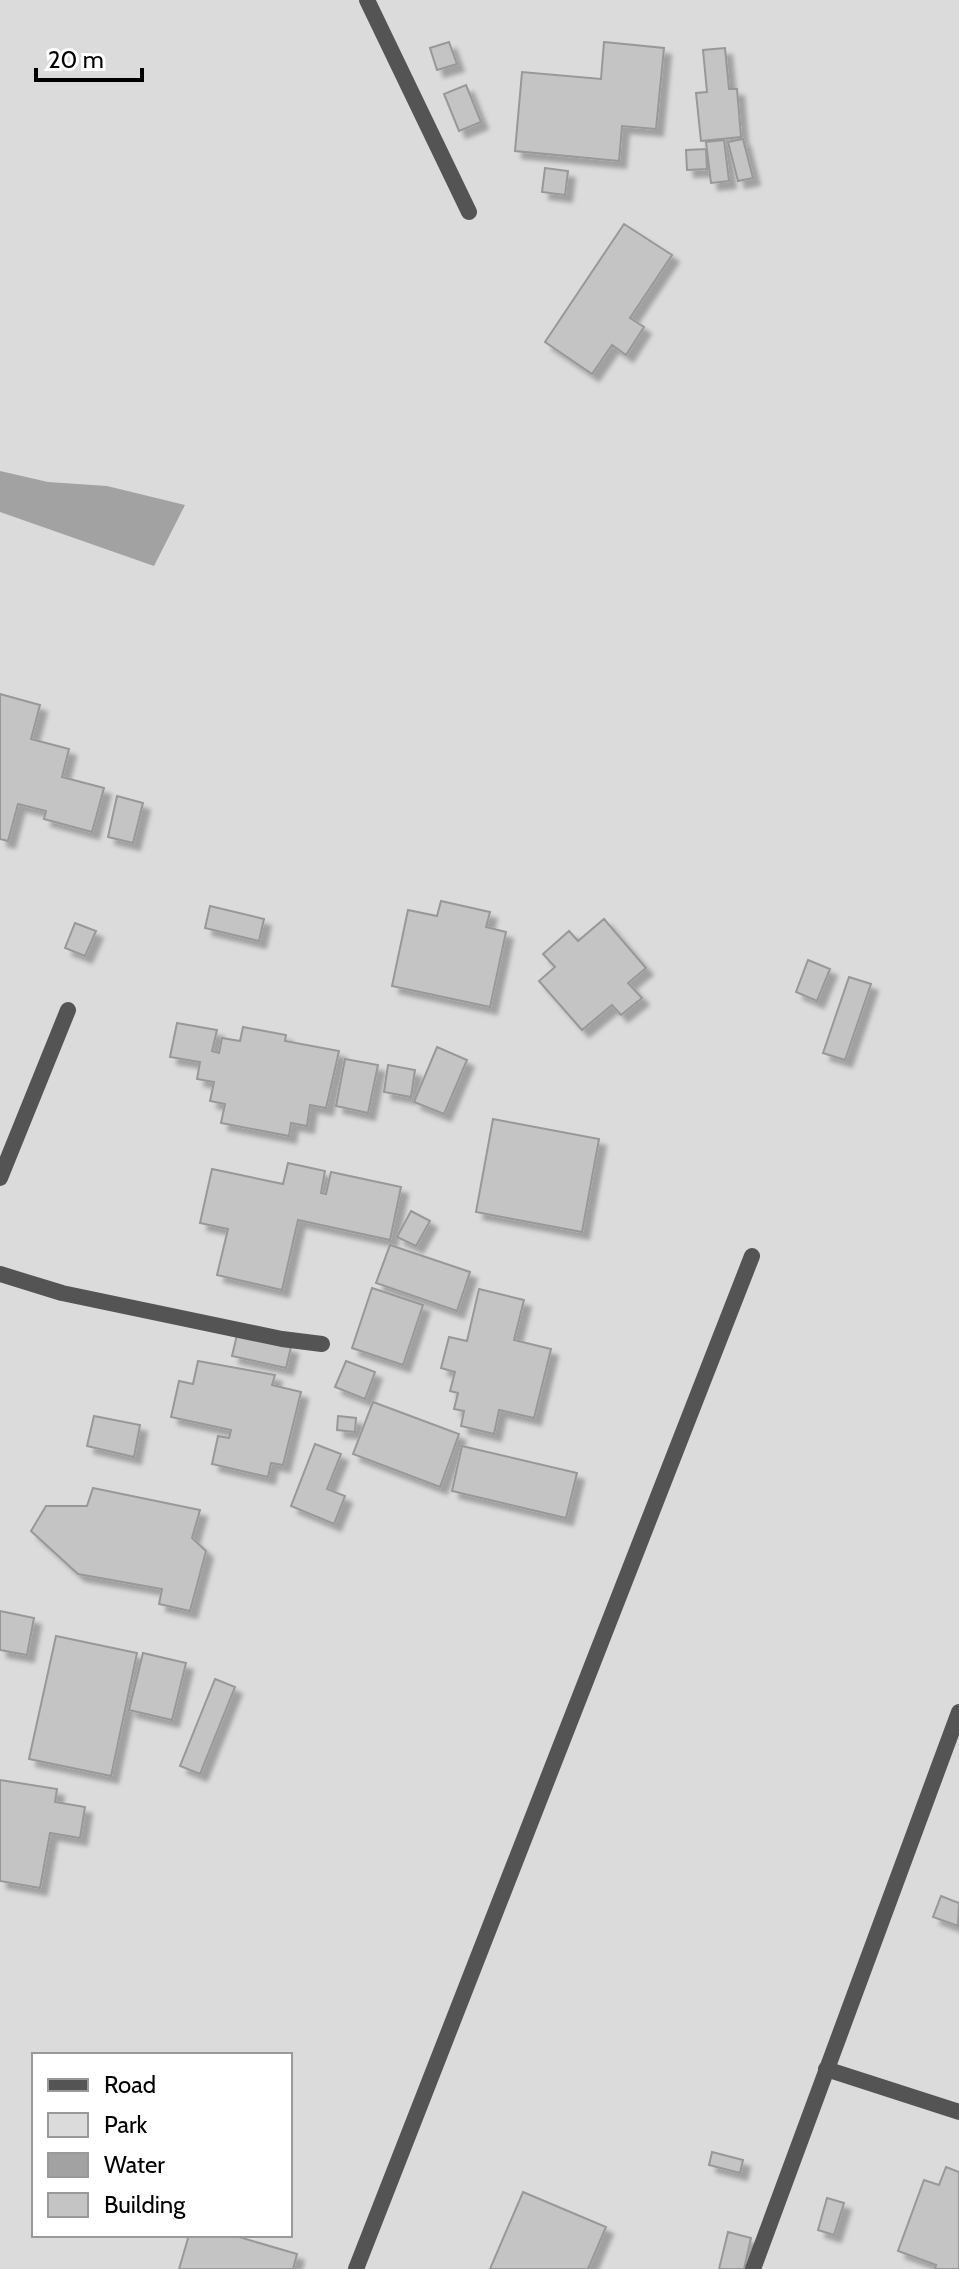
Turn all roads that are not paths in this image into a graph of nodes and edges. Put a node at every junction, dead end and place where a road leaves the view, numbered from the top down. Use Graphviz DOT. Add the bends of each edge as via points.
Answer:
graph roads {
  1 [pos="367,0"];
  2 [pos="469,212"];
  3 [pos="68,1010"];
  4 [pos="0,1178"];
  5 [pos="752,1256"];
  6 [pos="0,1274"];
  7 [pos="322,1344"];
  8 [pos="959,1712"];
  9 [pos="826,2069"];
  10 [pos="959,2112"];
  11 [pos="356,2269"];
  12 [pos="753,2269"];
  1 -- 2 [label="street"];
  3 -- 4 [label="street"];
  5 -- 11 [label="street"];
  6 -- 7 [label="street" via="62,1293"];
  8 -- 9 [label="street"];
  9 -- 10 [label="street"];
  9 -- 12 [label="street"];
}
